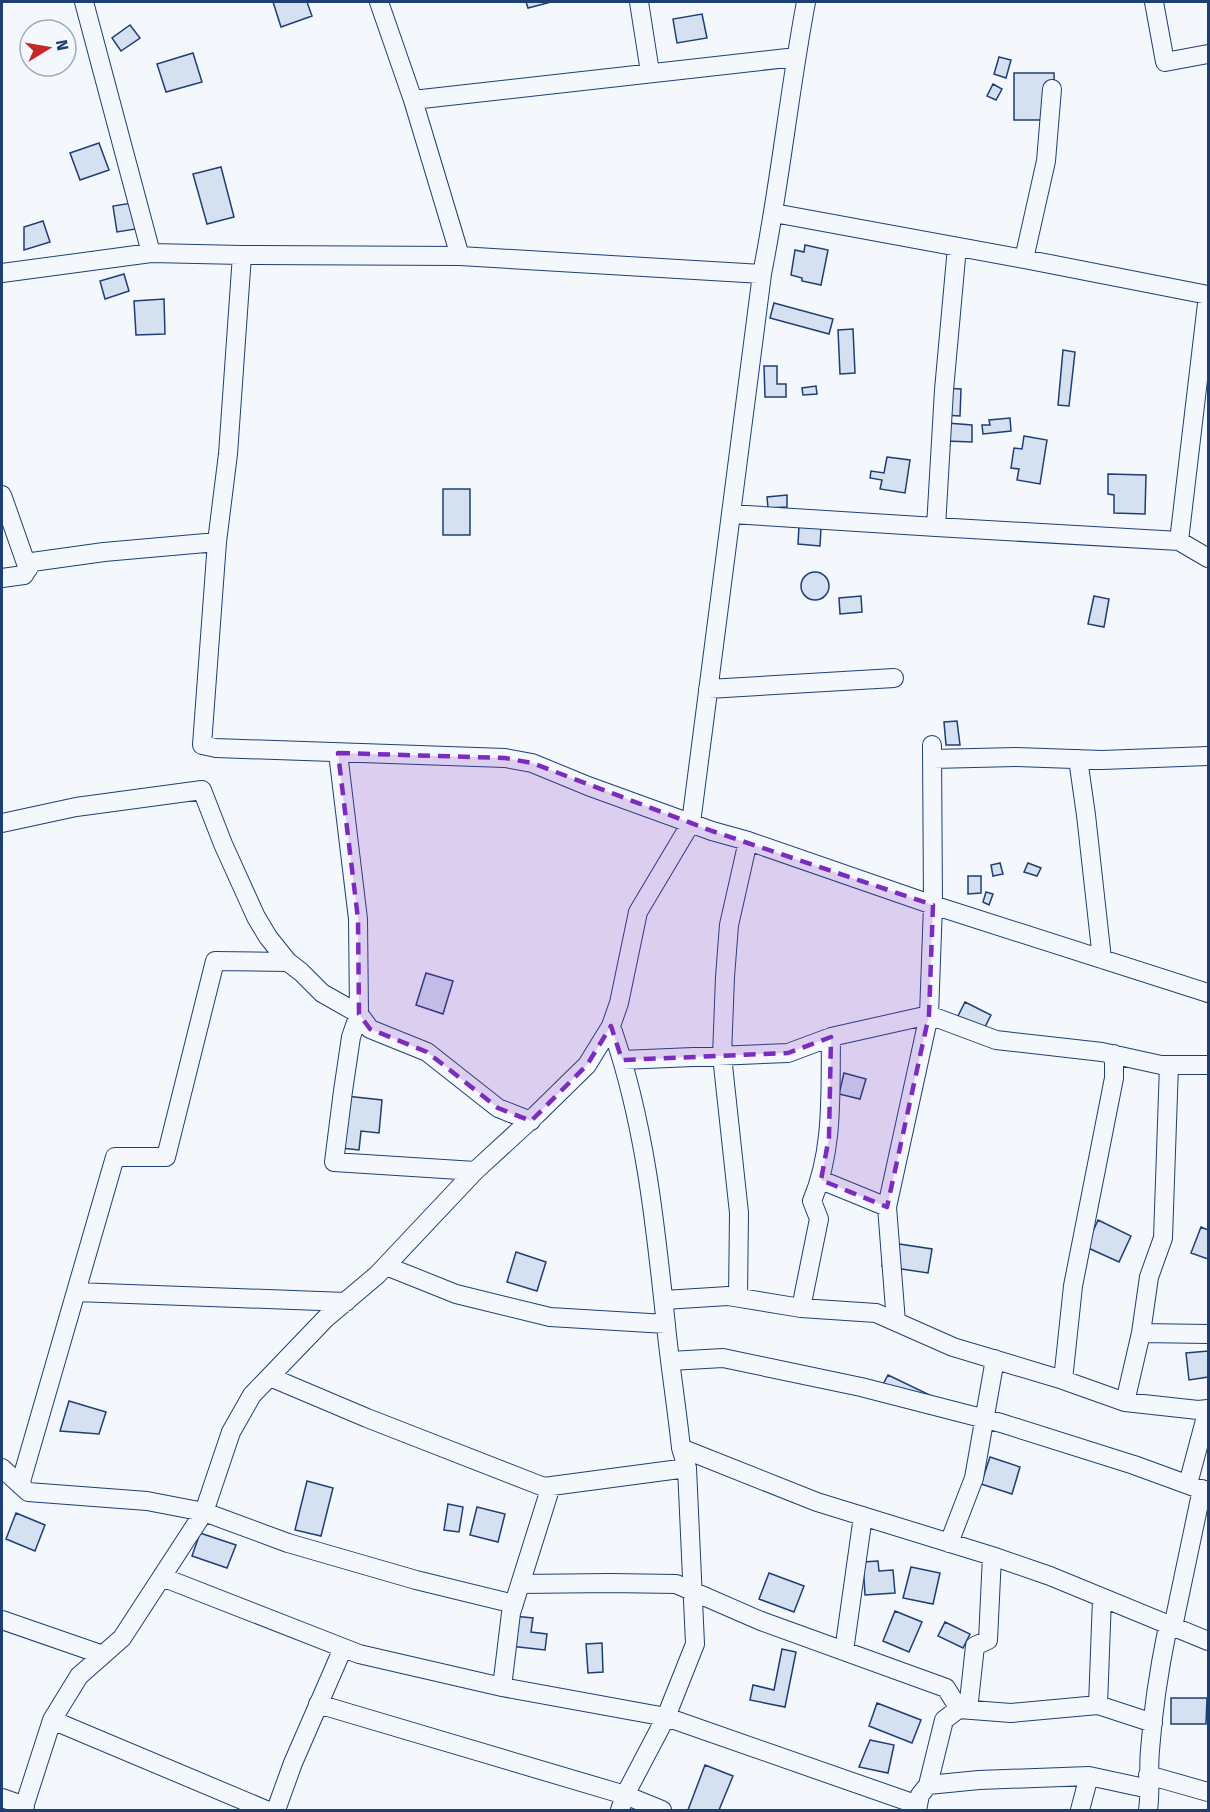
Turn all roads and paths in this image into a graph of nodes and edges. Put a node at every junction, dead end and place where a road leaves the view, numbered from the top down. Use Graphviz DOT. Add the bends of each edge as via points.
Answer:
graph roads {
  1 [pos="84,2"];
  2 [pos="379,2"];
  3 [pos="639,2"];
  4 [pos="806,2"];
  5 [pos="1154,2"];
  6 [pos="1209,54"];
  7 [pos="796,57"];
  8 [pos="650,72"];
  9 [pos="1052,89"];
  10 [pos="413,100"];
  11 [pos="774,213"];
  12 [pos="957,247"];
  13 [pos="151,253"];
  14 [pos="242,255"];
  15 [pos="460,256"];
  16 [pos="1024,259"];
  17 [pos="2,273"];
  18 [pos="762,274"];
  19 [pos="2,495"];
  20 [pos="731,514"];
  21 [pos="936,527"];
  22 [pos="1179,541"];
  23 [pos="217,542"];
  24 [pos="1209,558"];
  25 [pos="28,569"];
  26 [pos="2,578"];
  27 [pos="894,678"];
  28 [pos="708,689"];
  29 [pos="338,753"];
  30 [pos="1209,756"];
  31 [pos="1078,759"];
  32 [pos="2,823"];
  33 [pos="691,823"];
  34 [pos="748,841"];
  35 [pos="933,905"];
  36 [pos="1102,959"];
  37 [pos="288,962"];
  38 [pos="1209,993"];
  39 [pos="359,1014"];
  40 [pos="929,1015"];
  41 [pos="611,1026"];
  42 [pos="831,1037"];
  43 [pos="1114,1054"];
  44 [pos="722,1056"];
  45 [pos="622,1060"];
  46 [pos="1169,1065"];
  47 [pos="1209,1065"];
  48 [pos="531,1120"];
  49 [pos="475,1171"];
  50 [pos="821,1180"];
  51 [pos="887,1207"];
  52 [pos="386,1266"];
  53 [pos="76,1292"];
  54 [pos="738,1297"];
  55 [pos="664,1300"];
  56 [pos="346,1302"];
  57 [pos="801,1308"];
  58 [pos="896,1322"];
  59 [pos="666,1324"];
  60 [pos="1141,1333"];
  61 [pos="1209,1334"];
  62 [pos="995,1359"];
  63 [pos="670,1361"];
  64 [pos="270,1377"];
  65 [pos="1063,1380"];
  66 [pos="1125,1402"];
  67 [pos="1208,1409"];
  68 [pos="984,1419"];
  69 [pos="681,1448"];
  70 [pos="2,1468"];
  71 [pos="687,1468"];
  72 [pos="20,1485"];
  73 [pos="551,1486"];
  74 [pos="1200,1488"];
  75 [pos="204,1512"];
  76 [pos="863,1516"];
  77 [pos="949,1543"];
  78 [pos="992,1556"];
  79 [pos="162,1577"];
  80 [pos="521,1584"];
  81 [pos="693,1593"];
  82 [pos="1102,1598"];
  83 [pos="514,1604"];
  84 [pos="2,1620"];
  85 [pos="1173,1627"];
  86 [pos="1209,1641"];
  87 [pos="343,1648"];
  88 [pos="844,1651"];
  89 [pos="103,1655"];
  90 [pos="502,1687"];
  91 [pos="318,1704"];
  92 [pos="1098,1705"];
  93 [pos="959,1709"];
  94 [pos="666,1717"];
  95 [pos="51,1720"];
  96 [pos="1153,1723"];
  97 [pos="1089,1776"];
  98 [pos="1148,1782"];
  99 [pos="928,1785"];
  100 [pos="1209,1792"];
  101 [pos="2,1798"];
  102 [pos="622,1803"];
  103 [pos="24,1808"];
  104 [pos="918,1808"];
  105 [pos="266,1810"];
  106 [pos="276,1810"];
  107 [pos="662,1810"];
  108 [pos="1080,1810"];
  109 [pos="1148,1810"];
  1 -- 13 [label="street"];
  2 -- 10 [label="street"];
  3 -- 8 [label="street"];
  4 -- 7 [label="street"];
  5 -- 6 [label="street" via="1166,62"];
  7 -- 8 [label="street"];
  7 -- 11 [label="street"];
  8 -- 10 [label="street"];
  9 -- 16 [label="street" via="1046,161"];
  10 -- 15 [label="street"];
  11 -- 12 [label="street"];
  11 -- 18 [label="street"];
  12 -- 16 [label="street"];
  12 -- 21 [label="street"];
  13 -- 14 [label="street"];
  13 -- 17 [label="street"];
  14 -- 15 [label="street"];
  14 -- 23 [label="street" via="228,454"];
  15 -- 18 [label="street"];
  16 -- 22 [label="street" via="1209,295"];
  18 -- 20 [label="street"];
  19 -- 25 [label="street"];
  20 -- 21 [label="street"];
  20 -- 28 [label="street"];
  21 -- 22 [label="street"];
  22 -- 24 [label="street"];
  23 -- 25 [label="street" via="32,562"];
  23 -- 29 [label="street" via="202,745"];
  25 -- 26 [label="street" via="24,575"];
  27 -- 28 [label="street"];
  28 -- 33 [label="street"];
  29 -- 33 [label="street" via="523,761"];
  29 -- 39 [label="street" via="358,919"];
  30 -- 31 [label="street"];
  31 -- 35 [label="street" via="932,752"];
  31 -- 36 [label="street"];
  32 -- 37 [label="street" via="76,807 202,790 256,917"];
  33 -- 34 [label="street"];
  33 -- 41 [label="street" via="638,912"];
  34 -- 35 [label="street"];
  34 -- 44 [label="street" via="729,925"];
  35 -- 36 [label="street"];
  35 -- 40 [label="street"];
  36 -- 38 [label="street"];
  37 -- 39 [label="street" via="322,993"];
  37 -- 53 [label="street" via="214,961 166,1157 115,1157"];
  39 -- 48 [label="street" via="370,1029 427,1052 498,1108"];
  39 -- 49 [label="street" via="351,1037 334,1162"];
  40 -- 42 [label="street"];
  40 -- 43 [label="street" via="996,1040"];
  40 -- 51 [label="street"];
  41 -- 45 [label="street"];
  41 -- 48 [label="street" via="587,1065"];
  42 -- 44 [label="street" via="788,1053"];
  42 -- 50 [label="street" via="829,1137"];
  43 -- 46 [label="street"];
  43 -- 65 [label="street" via="1114,1078 1073,1286"];
  44 -- 45 [label="street"];
  44 -- 54 [label="street" via="739,1213"];
  45 -- 55 [label="street" via="649,1185"];
  46 -- 47 [label="street"];
  46 -- 60 [label="street" via="1163,1238 1149,1277"];
  48 -- 49 [label="street"];
  49 -- 52 [label="street"];
  50 -- 51 [label="street"];
  50 -- 57 [label="street" via="812,1201 819,1219"];
  51 -- 58 [label="street"];
  52 -- 56 [label="street"];
  52 -- 59 [label="street" via="456,1294 550,1317"];
  53 -- 56 [label="street"];
  53 -- 72 [label="street"];
  54 -- 55 [label="street"];
  54 -- 57 [label="street"];
  55 -- 59 [label="street"];
  56 -- 64 [label="street"];
  57 -- 58 [label="street" via="876,1313"];
  58 -- 62 [label="street" via="953,1347"];
  59 -- 63 [label="street"];
  60 -- 61 [label="street"];
  60 -- 66 [label="street"];
  62 -- 65 [label="street"];
  62 -- 68 [label="street"];
  63 -- 68 [label="street" via="723,1358 861,1387"];
  63 -- 69 [label="street"];
  64 -- 73 [label="street" via="544,1487"];
  64 -- 75 [label="street" via="252,1395 231,1432"];
  65 -- 66 [label="street"];
  66 -- 67 [label="street"];
  67 -- 74 [label="street"];
  68 -- 74 [label="street"];
  68 -- 77 [label="street" via="974,1478"];
  69 -- 71 [label="street"];
  69 -- 76 [label="street"];
  70 -- 72 [label="street"];
  71 -- 73 [label="street"];
  71 -- 81 [label="street"];
  72 -- 75 [label="street" via="28,1492 147,1501"];
  73 -- 80 [label="street"];
  74 -- 85 [label="street"];
  75 -- 79 [label="street"];
  75 -- 83 [label="street" via="288,1543"];
  76 -- 77 [label="street"];
  76 -- 88 [label="street"];
  77 -- 78 [label="street"];
  78 -- 82 [label="street"];
  78 -- 93 [label="street" via="988,1640 975,1646 969,1701"];
  79 -- 87 [label="street"];
  79 -- 89 [label="street" via="122,1638"];
  80 -- 81 [label="street" via="676,1584"];
  80 -- 83 [label="street"];
  81 -- 88 [label="street"];
  81 -- 94 [label="street" via="695,1644"];
  82 -- 85 [label="street"];
  82 -- 92 [label="street"];
  83 -- 90 [label="street"];
  84 -- 89 [label="street"];
  85 -- 86 [label="street"];
  85 -- 96 [label="street" via="1167,1630"];
  87 -- 90 [label="street"];
  87 -- 91 [label="street"];
  88 -- 93 [label="street" via="946,1688"];
  89 -- 95 [label="street" via="79,1676"];
  90 -- 94 [label="street"];
  91 -- 102 [label="street"];
  91 -- 106 [label="street"];
  92 -- 93 [label="street" via="1011,1713"];
  92 -- 96 [label="street"];
  93 -- 99 [label="street" via="944,1720"];
  94 -- 102 [label="street"];
  94 -- 104 [label="street"];
  95 -- 103 [label="street"];
  95 -- 105 [label="street"];
  96 -- 98 [label="street"];
  97 -- 98 [label="street"];
  97 -- 99 [label="street"];
  97 -- 108 [label="street"];
  98 -- 100 [label="street"];
  98 -- 109 [label="street"];
  99 -- 104 [label="street" via="920,1795"];
  101 -- 103 [label="street"];
  102 -- 107 [label="street"];
}
